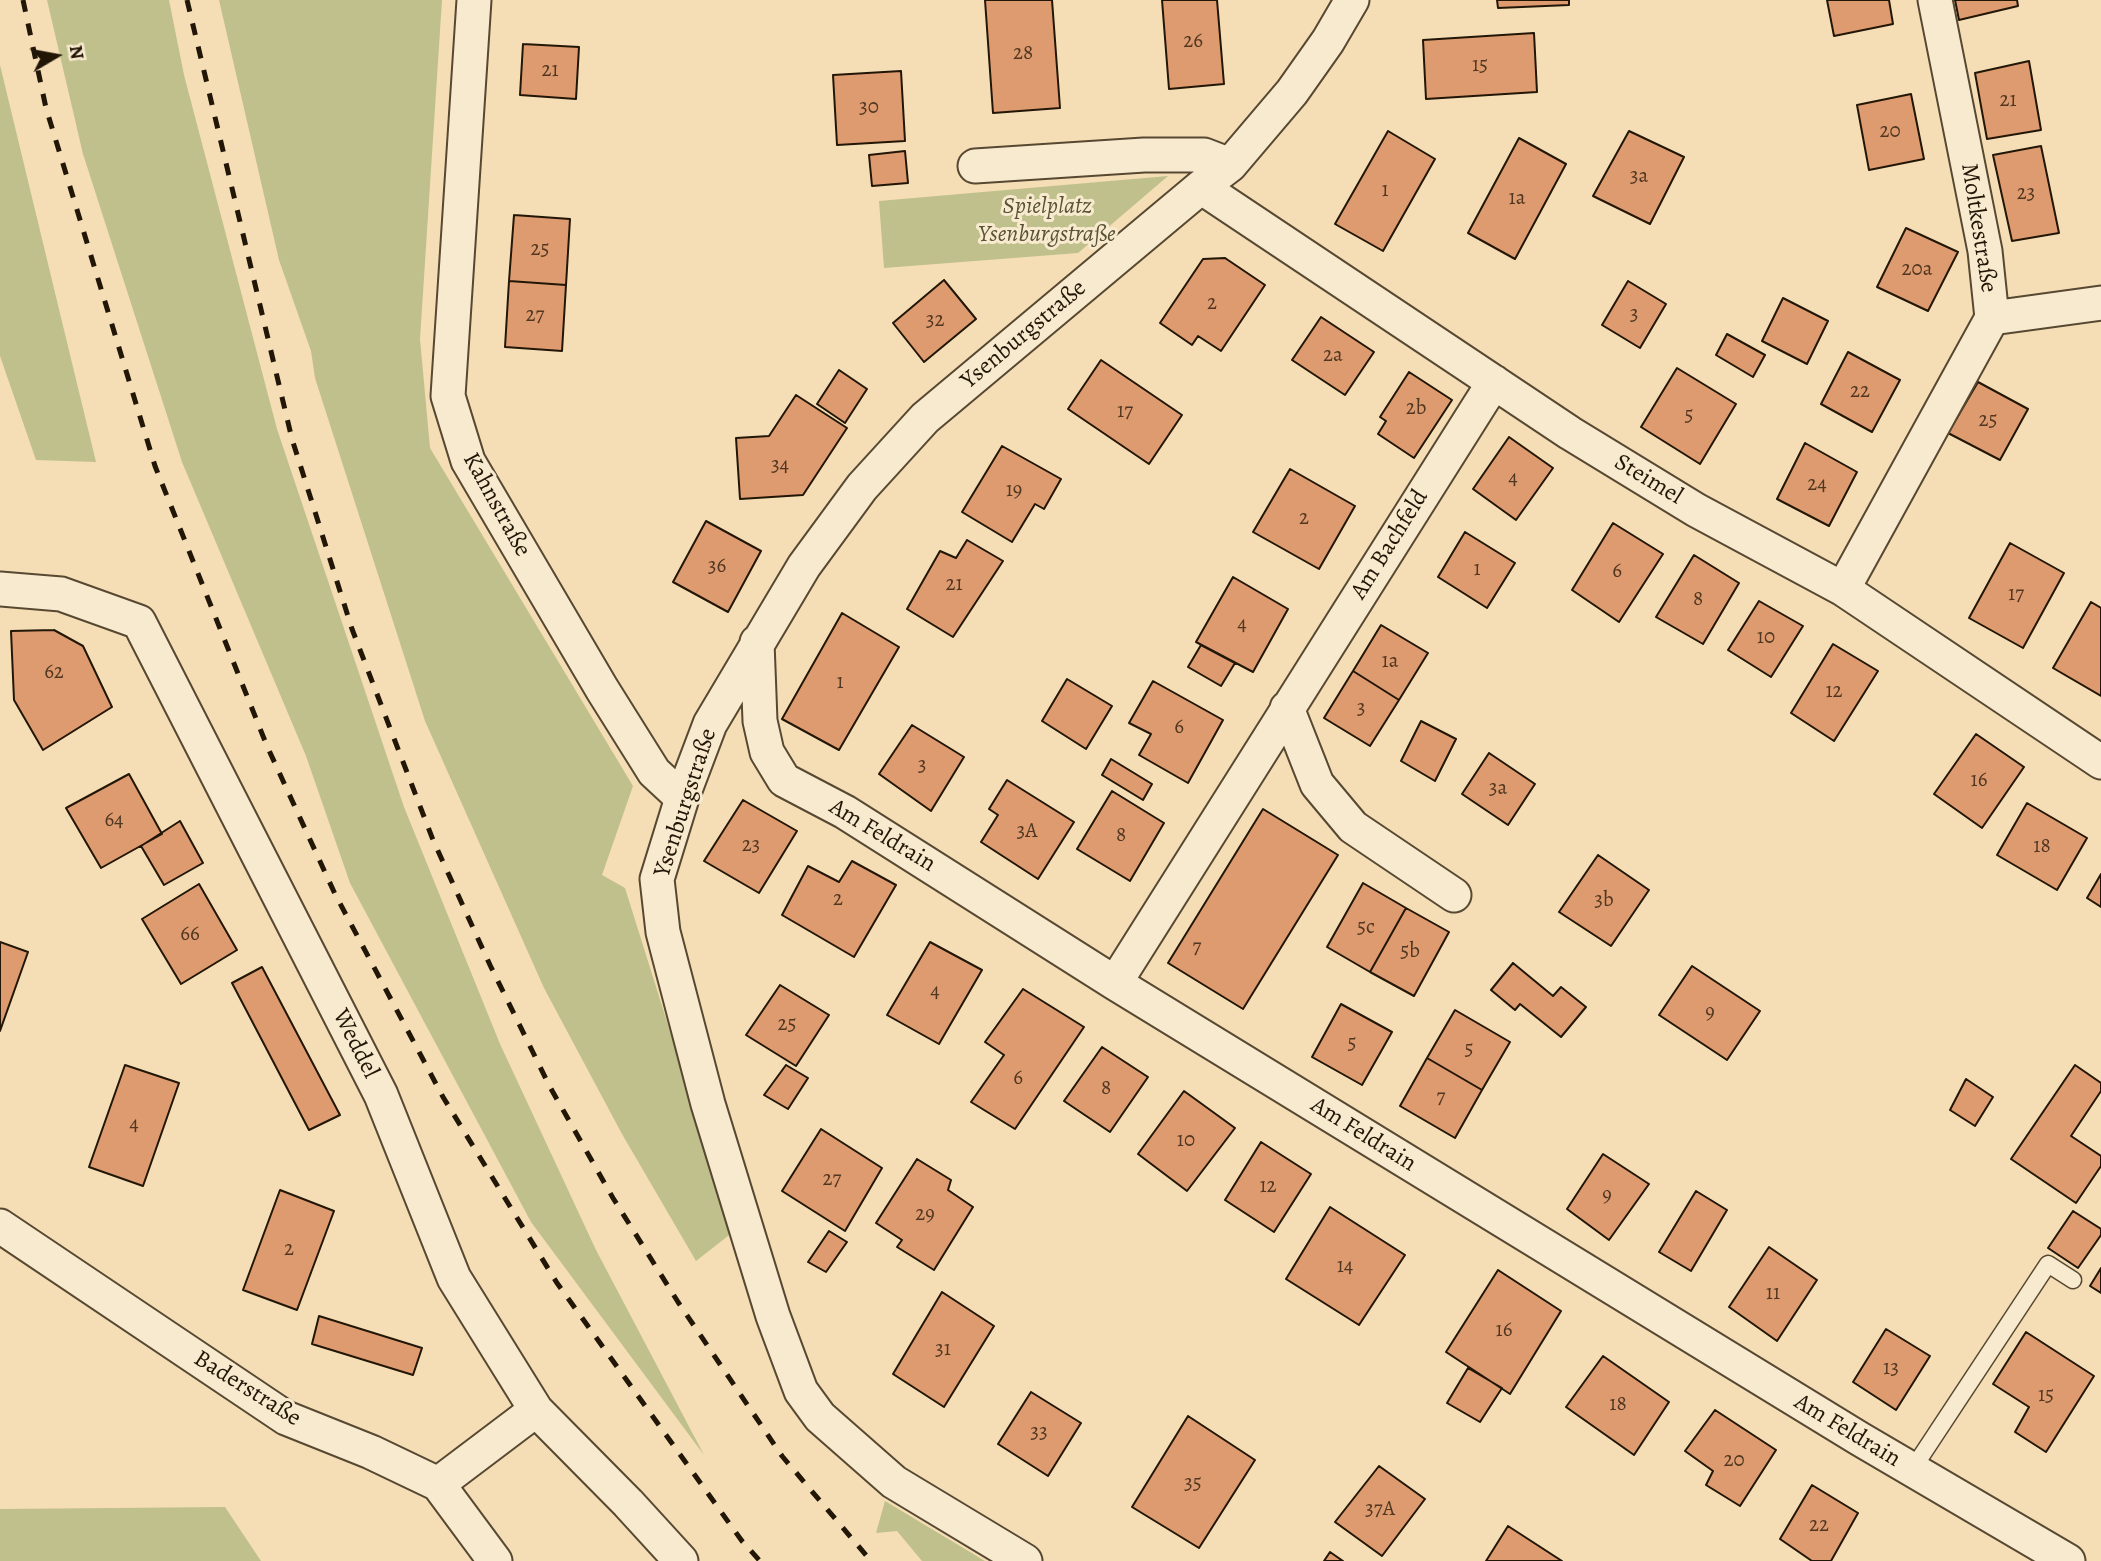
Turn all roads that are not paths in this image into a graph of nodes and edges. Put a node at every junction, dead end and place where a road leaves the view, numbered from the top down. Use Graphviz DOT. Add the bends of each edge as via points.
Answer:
graph roads {
  1 [pos="474,0"];
  2 [pos="1352,0"];
  3 [pos="1935,0"];
  4 [pos="1230,165"];
  5 [pos="975,166"];
  6 [pos="1201,187"];
  7 [pos="2101,303"];
  8 [pos="1992,318"];
  9 [pos="1494,382"];
  10 [pos="0,589"];
  11 [pos="1843,589"];
  12 [pos="757,642"];
  13 [pos="1287,708"];
  14 [pos="2101,762"];
  15 [pos="682,798"];
  16 [pos="1454,895"];
  17 [pos="1115,983"];
  18 [pos="0,1226"];
  19 [pos="2073,1280"];
  20 [pos="536,1410"];
  21 [pos="1912,1470"];
  22 [pos="439,1484"];
  23 [pos="495,1561"];
  24 [pos="681,1561"];
  25 [pos="1025,1561"];
  26 [pos="2068,1561"];
  1 -- 15 [label="street, Kahnstraße" via="448,396 468,461 654,772"];
  2 -- 4 [label="street, Ysenburgstraße" via="1292,92"];
  3 -- 8 [label="street, Moltkestraße" via="1985,251"];
  4 -- 5 [label="street" via="1204,155 1144,155"];
  4 -- 6 [label="street, Ysenburgstraße"];
  6 -- 9 [label="street, Steimel"];
  6 -- 12 [label="street, Ysenburgstraße" via="925,418 862,487 804,566"];
  7 -- 8 [label="street"];
  8 -- 11 [label="street, Moltkestraße"];
  9 -- 11 [label="street, Steimel" via="1696,510"];
  9 -- 13 [label="street, Am Bachfeld"];
  10 -- 20 [label="street, Weddel" via="61,594 139,622 381,1095 454,1279"];
  11 -- 14 [label="street, Steimel"];
  12 -- 15 [label="street, Ysenburgstraße" via="710,724"];
  12 -- 17 [label="street, Am Feldrain" via="760,721 768,752 784,780 845,812"];
  13 -- 16 [label="street" via="1317,784 1353,827"];
  13 -- 17 [label="street, Am Bachfeld"];
  15 -- 25 [label="street, Ysenburgstraße" via="657,880 663,932 708,1104 801,1391 820,1417 894,1482"];
  17 -- 21 [label="street, Am Feldrain"];
  18 -- 22 [label="street, Baderstraße" via="286,1419"];
  19 -- 21 [label="lane" via="2049,1264"];
  20 -- 22 [label="street"];
  20 -- 24 [label="street, Weddel"];
  21 -- 26 [label="street, Am Feldrain"];
  22 -- 23 [label="street"];
}
